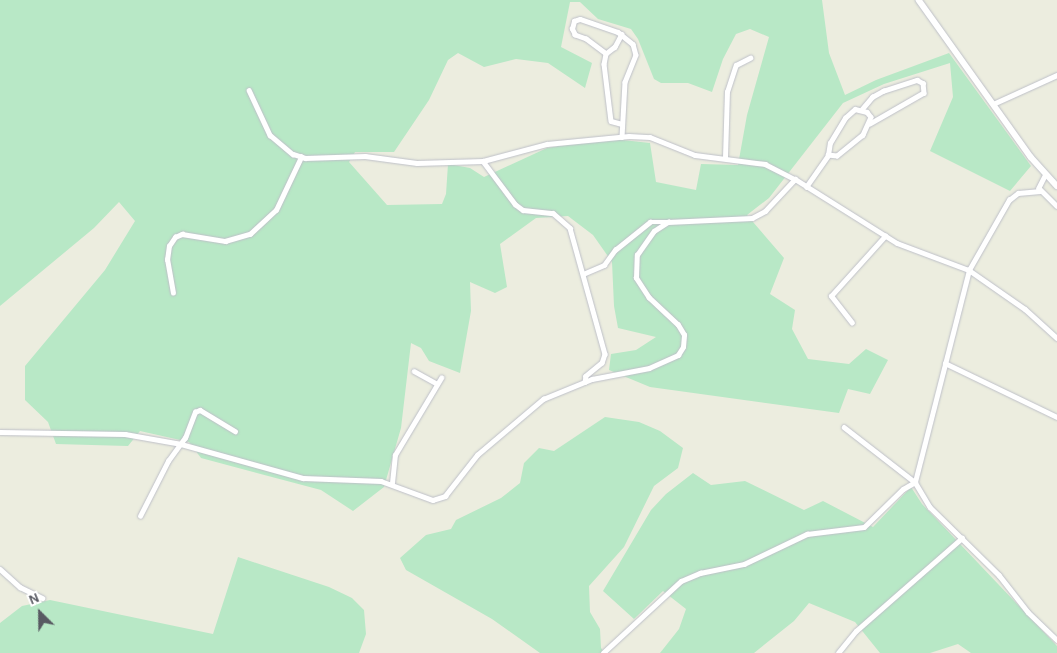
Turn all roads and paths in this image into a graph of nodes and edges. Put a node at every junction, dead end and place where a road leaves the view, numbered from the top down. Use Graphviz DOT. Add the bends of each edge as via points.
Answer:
graph roads {
  1 [pos="920,0"];
  2 [pos="622,34"];
  3 [pos="606,54"];
  4 [pos="750,58"];
  5 [pos="1057,75"];
  6 [pos="249,90"];
  7 [pos="993,104"];
  8 [pos="862,109"];
  9 [pos="622,124"];
  10 [pos="870,125"];
  11 [pos="622,137"];
  12 [pos="828,155"];
  13 [pos="301,157"];
  14 [pos="725,158"];
  15 [pos="482,161"];
  16 [pos="1046,174"];
  17 [pos="795,179"];
  18 [pos="1057,186"];
  19 [pos="806,187"];
  20 [pos="1040,191"];
  21 [pos="1057,206"];
  22 [pos="668,222"];
  23 [pos="886,236"];
  24 [pos="969,270"];
  25 [pos="583,274"];
  26 [pos="173,293"];
  27 [pos="852,322"];
  28 [pos="1057,338"];
  29 [pos="945,363"];
  30 [pos="414,371"];
  31 [pos="441,378"];
  32 [pos="585,382"];
  33 [pos="437,384"];
  34 [pos="1057,417"];
  35 [pos="844,426"];
  36 [pos="235,431"];
  37 [pos="0,432"];
  38 [pos="181,444"];
  39 [pos="915,482"];
  40 [pos="392,484"];
  41 [pos="140,516"];
  42 [pos="962,538"];
  43 [pos="0,569"];
  44 [pos="43,598"];
  45 [pos="1057,640"];
  46 [pos="603,653"];
  47 [pos="838,653"];
  1 -- 7 [label="street"];
  2 -- 3 [label="street" via="615,47"];
  2 -- 3 [label="street" via="580,19 574,20 572,29 575,35"];
  2 -- 9 [label="street" via="633,44 636,55 624,82"];
  3 -- 9 [label="street" via="611,121"];
  4 -- 14 [label="street" via="736,65 727,92"];
  5 -- 7 [label="street"];
  6 -- 13 [label="street" via="270,135"];
  7 -- 16 [label="street"];
  8 -- 10 [label="street" via="871,117"];
  8 -- 10 [label="street" via="872,97 883,91 917,80 923,83 924,93"];
  8 -- 12 [label="street" via="856,109 845,118 830,144"];
  9 -- 11 [label="street"];
  10 -- 12 [label="street" via="852,146 837,156"];
  11 -- 14 [label="street" via="650,137 695,155"];
  11 -- 15 [label="street" via="547,144"];
  12 -- 19 [label="street"];
  13 -- 15 [label="street" via="365,156 418,163"];
  13 -- 26 [label="street" via="276,210 250,234 225,240 182,234 175,237 169,246 167,260"];
  14 -- 17 [label="street" via="765,164"];
  15 -- 25 [label="street" via="515,204 523,210 553,213 570,228"];
  16 -- 18 [label="street"];
  16 -- 20 [label="street" via="1040,183"];
  17 -- 19 [label="street"];
  17 -- 22 [label="street" via="765,211 752,218"];
  19 -- 23 [label="street"];
  20 -- 21 [label="street"];
  20 -- 24 [label="street" via="1018,194 1009,200"];
  22 -- 25 [label="street" via="650,222 615,250 604,265"];
  22 -- 32 [label="street" via="646,239 634,264 636,278 649,298 684,335 684,347 670,361"];
  23 -- 24 [label="street"];
  23 -- 27 [label="street" via="831,296"];
  24 -- 28 [label="street" via="1025,309"];
  24 -- 29 [label="street"];
  25 -- 32 [label="street" via="605,354 602,363 586,376"];
  29 -- 34 [label="street"];
  29 -- 39 [label="street"];
  30 -- 33 [label="street"];
  31 -- 33 [label="street"];
  32 -- 40 [label="street" via="543,399 476,456 446,496 433,500"];
  33 -- 40 [label="street" via="395,455"];
  35 -- 39 [label="street"];
  36 -- 38 [label="street" via="200,410 192,416"];
  37 -- 38 [label="street" via="125,434"];
  38 -- 40 [label="street" via="303,478 370,480"];
  38 -- 41 [label="street" via="168,461"];
  39 -- 42 [label="street" via="930,507"];
  39 -- 46 [label="street" via="903,489 864,527 806,534 744,564 700,573 681,581"];
  42 -- 45 [label="street"];
  42 -- 47 [label="street" via="856,630"];
  43 -- 44 [label="street" via="20,588"];
}
